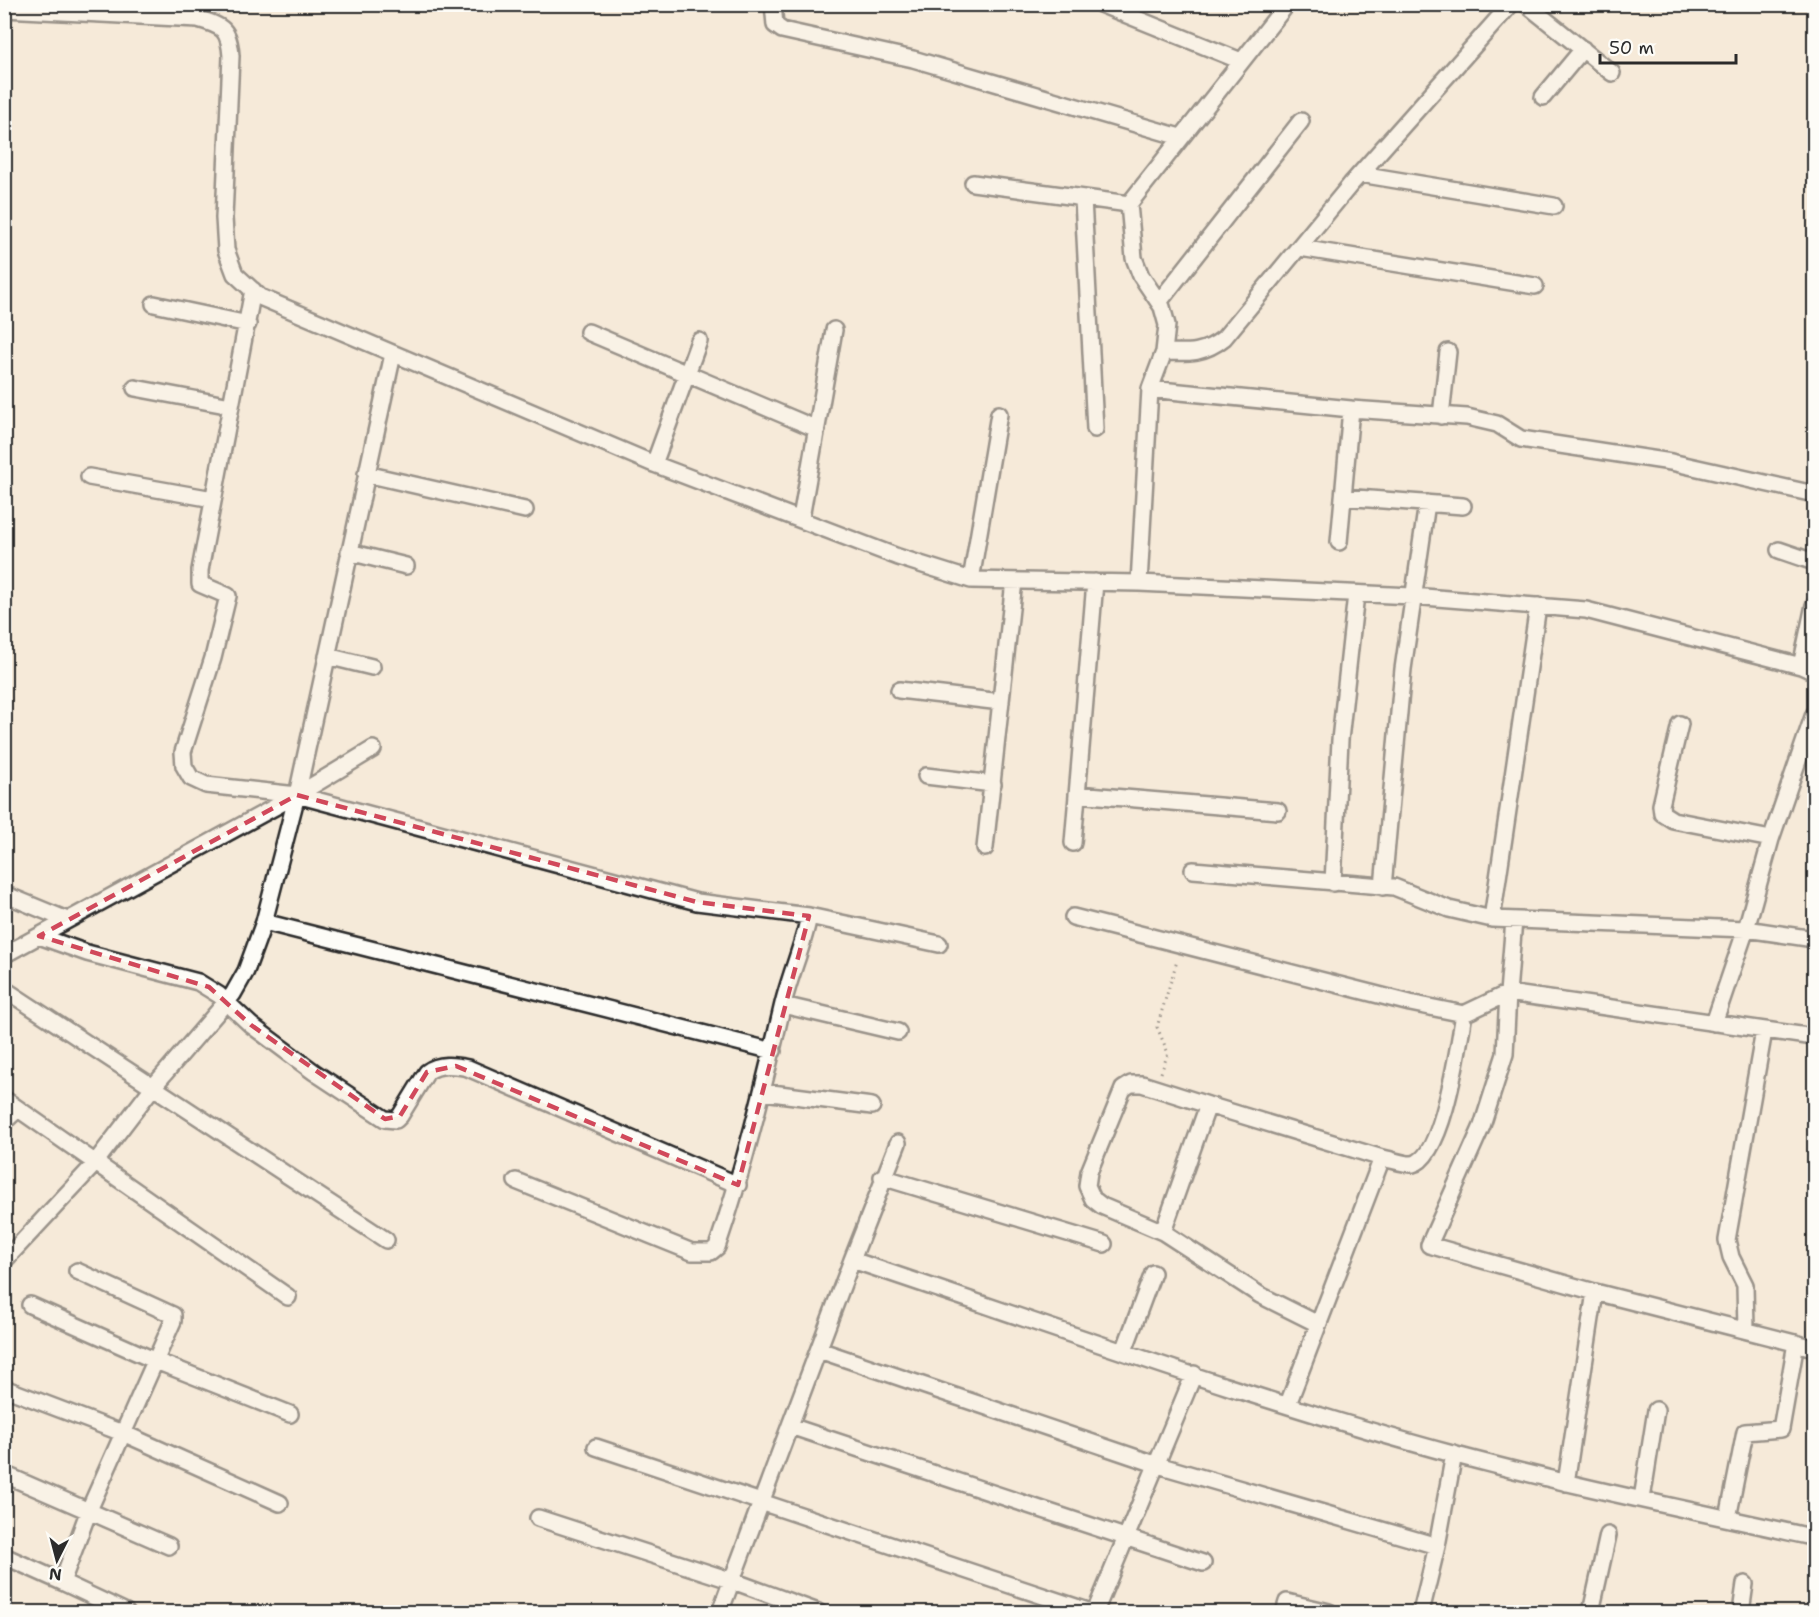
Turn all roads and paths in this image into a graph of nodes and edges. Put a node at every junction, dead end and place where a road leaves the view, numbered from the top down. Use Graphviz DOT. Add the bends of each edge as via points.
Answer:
graph roads {
  1 [pos="773,4"];
  2 [pos="1100,4"];
  3 [pos="1287,4"];
  4 [pos="1511,4"];
  5 [pos="1526,4"];
  6 [pos="4,9"];
  7 [pos="1582,49"];
  8 [pos="1241,62"];
  9 [pos="1612,73"];
  10 [pos="1544,97"];
  11 [pos="1301,121"];
  12 [pos="1180,137"];
  13 [pos="1360,174"];
  14 [pos="973,183"];
  15 [pos="1083,199"];
  16 [pos="1129,204"];
  17 [pos="1554,206"];
  18 [pos="1300,248"];
  19 [pos="1535,286"];
  20 [pos="253,291"];
  21 [pos="1159,302"];
  22 [pos="154,304"];
  23 [pos="248,324"];
  24 [pos="834,330"];
  25 [pos="588,332"];
  26 [pos="699,341"];
  27 [pos="1164,352"];
  28 [pos="1448,352"];
  29 [pos="393,354"];
  30 [pos="686,374"];
  31 [pos="135,388"];
  32 [pos="1150,389"];
  33 [pos="231,406"];
  34 [pos="1351,409"];
  35 [pos="999,414"];
  36 [pos="1441,416"];
  37 [pos="817,429"];
  38 [pos="1095,429"];
  39 [pos="654,464"];
  40 [pos="366,474"];
  41 [pos="89,477"];
  42 [pos="1815,494"];
  43 [pos="1343,497"];
  44 [pos="213,499"];
  45 [pos="1427,503"];
  46 [pos="1463,506"];
  47 [pos="525,510"];
  48 [pos="801,518"];
  49 [pos="1339,542"];
  50 [pos="1779,550"];
  51 [pos="349,552"];
  52 [pos="1815,562"];
  53 [pos="406,566"];
  54 [pos="971,580"];
  55 [pos="1014,581"];
  56 [pos="1095,582"];
  57 [pos="1139,583"];
  58 [pos="1356,594"];
  59 [pos="1412,596"];
  60 [pos="1815,605"];
  61 [pos="1538,606"];
  62 [pos="327,657"];
  63 [pos="372,667"];
  64 [pos="1808,669"];
  65 [pos="899,690"];
  66 [pos="1001,702"];
  67 [pos="1815,714"];
  68 [pos="1680,724"];
  69 [pos="373,749"];
  70 [pos="926,776"];
  71 [pos="993,784"];
  72 [pos="1077,794"];
  73 [pos="297,795"];
  74 [pos="1278,812"];
  75 [pos="1771,839"];
  76 [pos="1072,843"];
  77 [pos="986,848"];
  78 [pos="1193,870"];
  79 [pos="1333,883"];
  80 [pos="1383,887"];
  81 [pos="4,894"];
  82 [pos="809,916"];
  83 [pos="1073,917"];
  84 [pos="1492,919"];
  85 [pos="67,920"];
  86 [pos="1514,920"];
  87 [pos="264,922"];
  88 [pos="1746,929"];
  89 [pos="39,936"];
  90 [pos="1815,939"];
  91 [pos="939,945"];
  92 [pos="1182,945"];
  93 [pos="4,955"];
  94 [pos="4,989"];
  95 [pos="1508,993"];
  96 [pos="226,1002"];
  97 [pos="783,1005"];
  98 [pos="1464,1014"];
  99 [pos="1714,1023"];
  100 [pos="1764,1031"];
  101 [pos="898,1032"];
  102 [pos="1815,1037"];
  103 [pos="773,1051"];
  104 [pos="153,1087"];
  105 [pos="1155,1088"];
  106 [pos="764,1092"];
  107 [pos="4,1099"];
  108 [pos="1208,1105"];
  109 [pos="872,1106"];
  110 [pos="17,1110"];
  111 [pos="4,1122"];
  112 [pos="898,1143"];
  113 [pos="1382,1158"];
  114 [pos="95,1162"];
  115 [pos="882,1177"];
  116 [pos="516,1181"];
  117 [pos="738,1185"];
  118 [pos="1163,1232"];
  119 [pos="387,1240"];
  120 [pos="1104,1244"];
  121 [pos="852,1260"];
  122 [pos="4,1261"];
  123 [pos="77,1271"];
  124 [pos="1152,1273"];
  125 [pos="1595,1292"];
  126 [pos="288,1297"];
  127 [pos="30,1305"];
  128 [pos="1318,1324"];
  129 [pos="1746,1330"];
  130 [pos="1796,1343"];
  131 [pos="1815,1348"];
  132 [pos="819,1350"];
  133 [pos="1124,1351"];
  134 [pos="156,1361"];
  135 [pos="1194,1374"];
  136 [pos="4,1388"];
  137 [pos="1288,1404"];
  138 [pos="1656,1410"];
  139 [pos="290,1414"];
  140 [pos="790,1426"];
  141 [pos="125,1434"];
  142 [pos="596,1447"];
  143 [pos="1454,1454"];
  144 [pos="1158,1465"];
  145 [pos="6,1475"];
  146 [pos="1566,1483"];
  147 [pos="1641,1499"];
  148 [pos="762,1501"];
  149 [pos="280,1503"];
  150 [pos="89,1510"];
  151 [pos="538,1518"];
  152 [pos="1728,1518"];
  153 [pos="1815,1534"];
  154 [pos="1608,1535"];
  155 [pos="1124,1538"];
  156 [pos="169,1546"];
  157 [pos="1437,1546"];
  158 [pos="4,1556"];
  159 [pos="1203,1563"];
  160 [pos="733,1581"];
  161 [pos="63,1582"];
  162 [pos="1745,1584"];
  163 [pos="126,1612"];
  164 [pos="720,1612"];
  165 [pos="818,1612"];
  166 [pos="1093,1612"];
  167 [pos="1284,1612"];
  168 [pos="1329,1612"];
  169 [pos="1421,1612"];
  170 [pos="1591,1612"];
  171 [pos="1741,1612"];
  1 -- 12 [label="street" via="775,25 782,30 913,59"];
  2 -- 8 [label="street"];
  3 -- 8 [label="street"];
  4 -- 13 [label="street"];
  5 -- 7 [label="street"];
  6 -- 20 [label="street" via="198,19 219,25 229,37 231,56 226,250 235,274"];
  7 -- 9 [label="street"];
  7 -- 10 [label="street"];
  8 -- 12 [label="street"];
  11 -- 21 [label="street"];
  12 -- 16 [label="street"];
  13 -- 17 [label="street"];
  13 -- 18 [label="street"];
  14 -- 15 [label="street"];
  15 -- 16 [label="street"];
  15 -- 38 [label="street"];
  16 -- 21 [label="street" via="1134,258 1140,276"];
  18 -- 19 [label="street"];
  18 -- 27 [label="street" via="1224,338 1210,349"];
  20 -- 23 [label="street"];
  20 -- 29 [label="street"];
  21 -- 27 [label="street" via="1167,325"];
  22 -- 23 [label="street"];
  23 -- 33 [label="street"];
  24 -- 37 [label="street"];
  25 -- 30 [label="street"];
  26 -- 30 [label="street"];
  27 -- 32 [label="street"];
  28 -- 36 [label="street"];
  29 -- 39 [label="street"];
  29 -- 40 [label="street"];
  30 -- 37 [label="street"];
  30 -- 39 [label="street"];
  31 -- 33 [label="street"];
  32 -- 34 [label="street"];
  32 -- 57 [label="street"];
  33 -- 44 [label="street"];
  34 -- 36 [label="street"];
  34 -- 43 [label="street"];
  35 -- 54 [label="street"];
  36 -- 42 [label="street" via="1497,424 1521,439 1671,462"];
  37 -- 48 [label="street"];
  39 -- 48 [label="street"];
  40 -- 47 [label="street"];
  40 -- 51 [label="street"];
  41 -- 44 [label="street"];
  43 -- 45 [label="street"];
  43 -- 49 [label="street"];
  44 -- 73 [label="street" via="200,584 228,596 183,752 184,766 191,778 206,785"];
  45 -- 46 [label="street"];
  45 -- 59 [label="street"];
  48 -- 54 [label="street"];
  50 -- 52 [label="street"];
  51 -- 53 [label="street"];
  51 -- 62 [label="street"];
  54 -- 55 [label="street"];
  55 -- 56 [label="street"];
  55 -- 66 [label="street"];
  56 -- 57 [label="street"];
  56 -- 72 [label="street"];
  57 -- 58 [label="street"];
  58 -- 59 [label="street"];
  58 -- 79 [label="street" via="1340,740"];
  59 -- 61 [label="street"];
  59 -- 80 [label="street"];
  60 -- 64 [label="street"];
  61 -- 64 [label="street" via="1586,610"];
  61 -- 84 [label="street"];
  62 -- 63 [label="street"];
  62 -- 73 [label="street"];
  65 -- 66 [label="street"];
  66 -- 71 [label="street"];
  67 -- 75 [label="street"];
  68 -- 75 [label="street" via="1660,805 1662,813 1673,820"];
  69 -- 73 [label="street"];
  70 -- 71 [label="street"];
  71 -- 77 [label="street"];
  72 -- 74 [label="street"];
  72 -- 76 [label="street"];
  73 -- 82 [label="street" via="697,902"];
  73 -- 85 [label="street"];
  73 -- 87 [label="street"];
  75 -- 88 [label="street"];
  78 -- 79 [label="street"];
  79 -- 80 [label="street"];
  80 -- 84 [label="street" via="1411,892 1449,909"];
  81 -- 85 [label="street"];
  82 -- 91 [label="street"];
  82 -- 97 [label="street"];
  83 -- 92 [label="street"];
  84 -- 86 [label="street"];
  85 -- 89 [label="street"];
  86 -- 88 [label="street"];
  86 -- 95 [label="street"];
  87 -- 96 [label="street" via="246,971"];
  87 -- 103 [label="street"];
  88 -- 90 [label="street"];
  88 -- 99 [label="street"];
  89 -- 93 [label="street"];
  89 -- 96 [label="street" via="198,982"];
  92 -- 98 [label="street"];
  92 -- 105 [label="path" via="1157,1027 1168,1053"];
  94 -- 104 [label="street"];
  95 -- 98 [label="street"];
  95 -- 99 [label="street"];
  95 -- 125 [label="street" via="1504,1054 1482,1126 1429,1245"];
  96 -- 104 [label="street"];
  96 -- 117 [label="street" via="260,1032 385,1119 396,1120 400,1116 433,1068 468,1068"];
  97 -- 101 [label="street"];
  97 -- 103 [label="street"];
  98 -- 113 [label="street" via="1443,1121 1422,1159 1413,1164"];
  99 -- 100 [label="street"];
  100 -- 102 [label="street"];
  100 -- 129 [label="street" via="1727,1240 1745,1285"];
  103 -- 106 [label="street"];
  104 -- 114 [label="street"];
  104 -- 119 [label="street"];
  105 -- 108 [label="street"];
  105 -- 118 [label="street" via="1131,1083 1123,1089 1087,1186 1102,1206"];
  106 -- 109 [label="street"];
  106 -- 117 [label="street"];
  107 -- 110 [label="street"];
  108 -- 113 [label="street"];
  108 -- 118 [label="street"];
  110 -- 111 [label="street"];
  110 -- 114 [label="street"];
  112 -- 115 [label="street"];
  113 -- 128 [label="street"];
  114 -- 122 [label="street"];
  114 -- 126 [label="street"];
  115 -- 120 [label="street"];
  115 -- 121 [label="street"];
  116 -- 117 [label="street" via="702,1254 717,1247"];
  118 -- 128 [label="street" via="1260,1295"];
  121 -- 132 [label="street"];
  121 -- 133 [label="street"];
  123 -- 134 [label="street" via="173,1315"];
  124 -- 133 [label="street"];
  125 -- 129 [label="street"];
  125 -- 146 [label="street"];
  127 -- 134 [label="street"];
  128 -- 137 [label="street"];
  129 -- 130 [label="street"];
  130 -- 131 [label="street"];
  130 -- 152 [label="street" via="1781,1429 1745,1432"];
  132 -- 140 [label="street"];
  132 -- 144 [label="street"];
  133 -- 135 [label="street"];
  134 -- 139 [label="street"];
  134 -- 141 [label="street"];
  135 -- 137 [label="street"];
  135 -- 144 [label="street"];
  136 -- 141 [label="street"];
  137 -- 143 [label="street"];
  138 -- 147 [label="street"];
  140 -- 148 [label="street"];
  140 -- 155 [label="street"];
  141 -- 149 [label="street"];
  141 -- 150 [label="street"];
  142 -- 148 [label="street"];
  143 -- 146 [label="street"];
  143 -- 157 [label="street"];
  144 -- 155 [label="street"];
  144 -- 157 [label="street"];
  145 -- 150 [label="street"];
  146 -- 147 [label="street"];
  147 -- 152 [label="street"];
  148 -- 160 [label="street"];
  148 -- 166 [label="street"];
  150 -- 156 [label="street"];
  150 -- 161 [label="street"];
  151 -- 160 [label="street"];
  152 -- 153 [label="street" via="1807,1536"];
  154 -- 170 [label="street"];
  155 -- 159 [label="street"];
  155 -- 166 [label="street"];
  157 -- 169 [label="street"];
  158 -- 161 [label="street"];
  160 -- 164 [label="street"];
  160 -- 165 [label="street"];
  161 -- 163 [label="street"];
  162 -- 171 [label="street"];
  167 -- 168 [label="street" via="1287,1602"];
}
